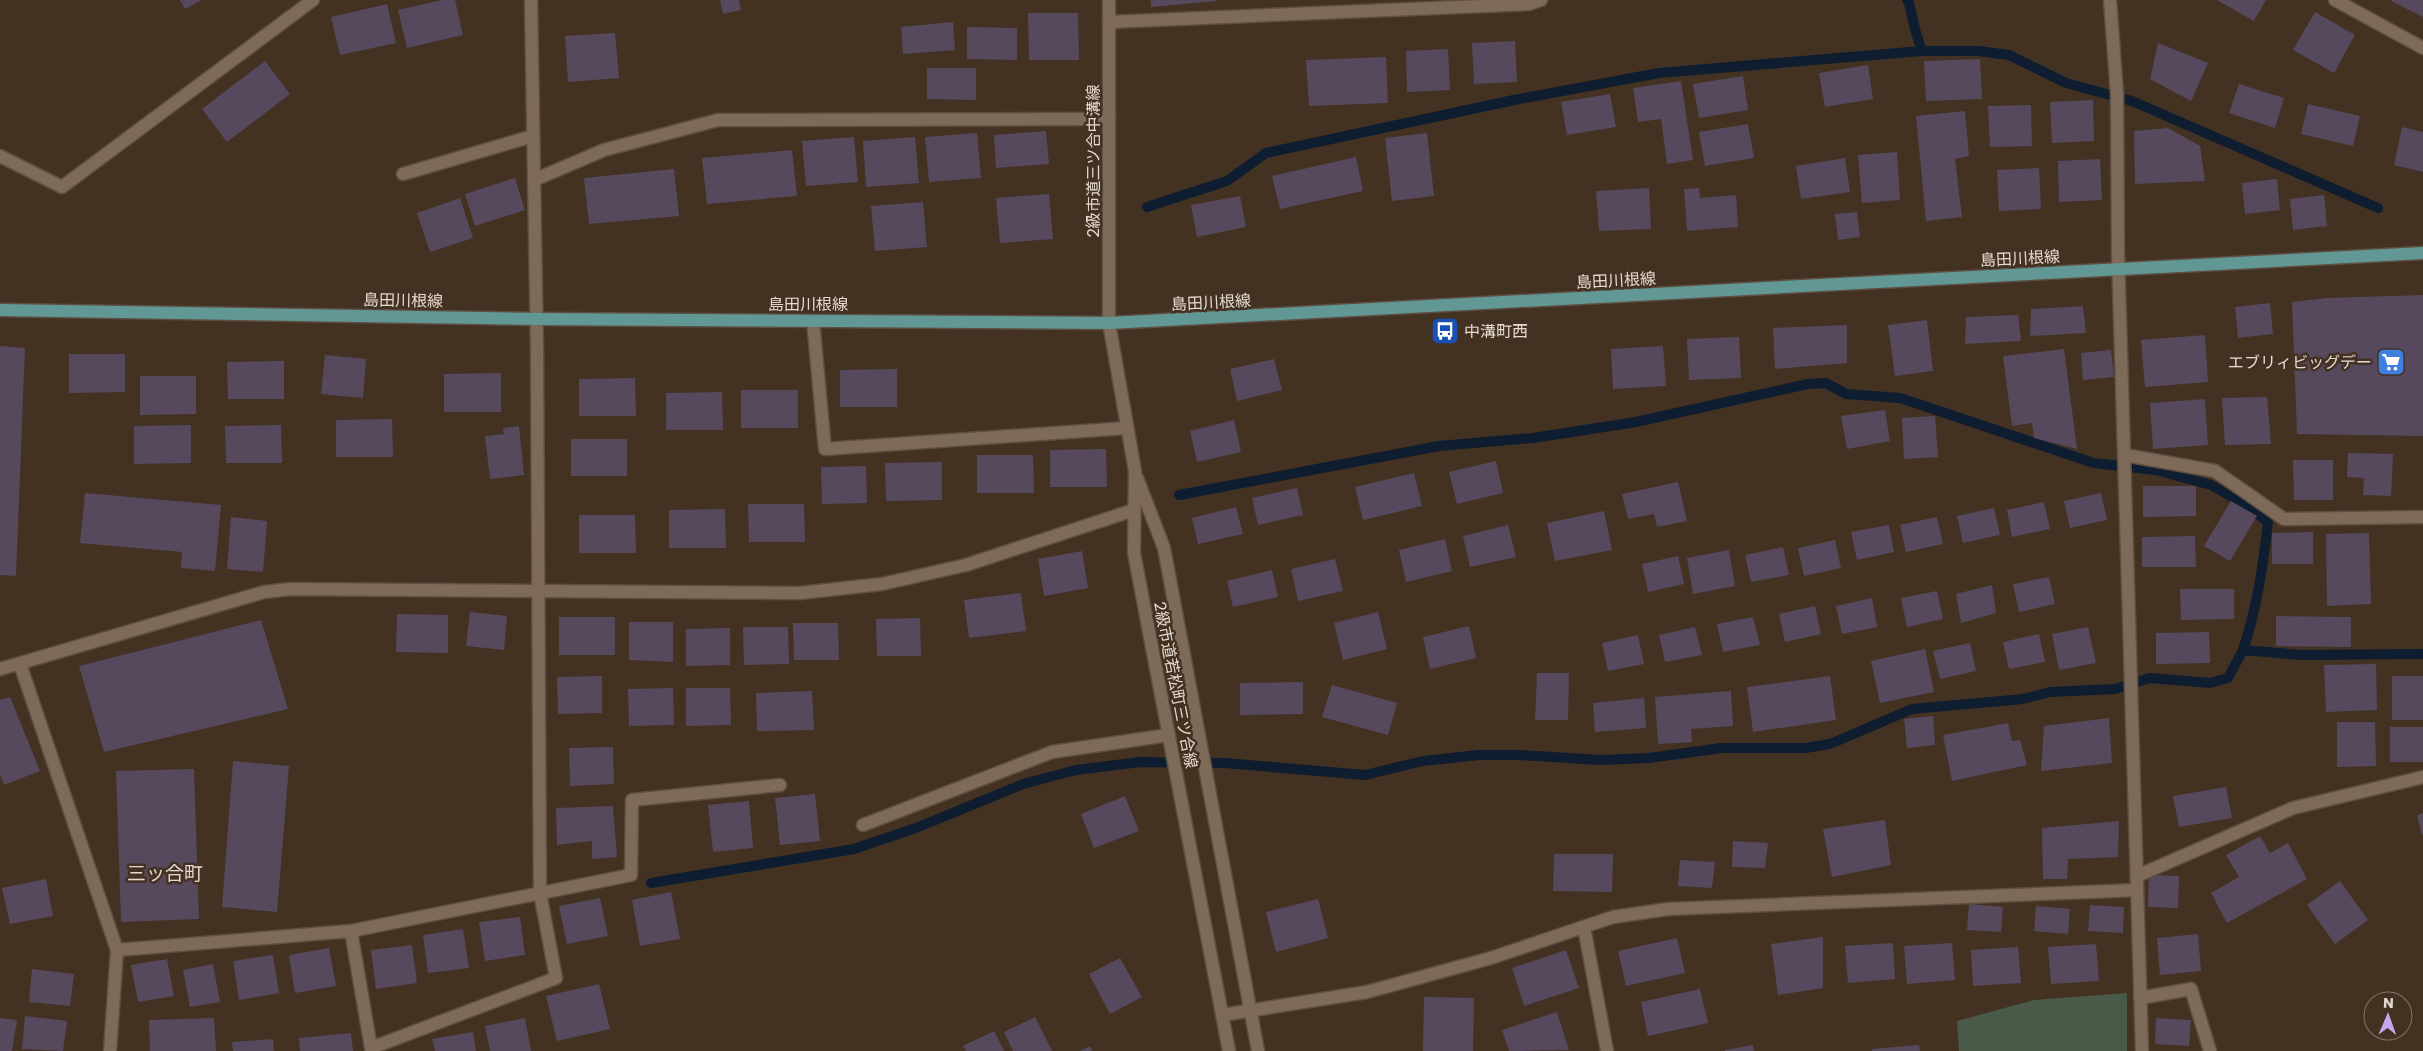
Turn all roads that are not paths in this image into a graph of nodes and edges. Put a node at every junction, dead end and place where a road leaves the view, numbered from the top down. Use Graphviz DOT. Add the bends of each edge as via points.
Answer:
graph roads {
  1 [pos="313,0"];
  2 [pos="530,0"];
  3 [pos="1109,0"];
  4 [pos="1541,0"];
  5 [pos="2110,0"];
  6 [pos="2335,0"];
  7 [pos="1110,22"];
  8 [pos="2423,48"];
  9 [pos="1109,119"];
  10 [pos="533,136"];
  11 [pos="0,156"];
  12 [pos="403,174"];
  13 [pos="534,180"];
  14 [pos="2423,253"];
  15 [pos="2120,269"];
  16 [pos="0,310"];
  17 [pos="536,318"];
  18 [pos="813,321"];
  19 [pos="1109,323"];
  20 [pos="1127,428"];
  21 [pos="2124,455"];
  22 [pos="1135,471"];
  23 [pos="1134,510"];
  24 [pos="2423,517"];
  25 [pos="538,592"];
  26 [pos="20,664"];
  27 [pos="0,669"];
  28 [pos="1169,735"];
  29 [pos="2423,777"];
  30 [pos="780,785"];
  31 [pos="862,825"];
  32 [pos="2136,876"];
  33 [pos="2137,890"];
  34 [pos="540,893"];
  35 [pos="1584,927"];
  36 [pos="351,931"];
  37 [pos="117,950"];
  38 [pos="2140,998"];
  39 [pos="1251,1012"];
  40 [pos="1222,1015"];
  41 [pos="110,1051"];
  42 [pos="1229,1051"];
  43 [pos="1258,1051"];
  44 [pos="1607,1051"];
  45 [pos="2142,1051"];
  46 [pos="2210,1051"];
  1 -- 11 [label="street" via="62,187"];
  2 -- 10 [label="street"];
  3 -- 7 [label="street, 2級市道三ツ合中溝線"];
  4 -- 7 [label="street" via="1529,4"];
  5 -- 15 [label="street" via="2117,94"];
  6 -- 8 [label="street"];
  7 -- 9 [label="street, 2級市道三ツ合中溝線"];
  9 -- 13 [label="street" via="718,120 604,150"];
  9 -- 19 [label="street, 2級市道三ツ合中溝線"];
  10 -- 12 [label="street"];
  10 -- 13 [label="street"];
  13 -- 17 [label="street"];
  14 -- 15 [label="main road, 島田川根線"];
  15 -- 19 [label="main road, 島田川根線"];
  15 -- 21 [label="street"];
  16 -- 17 [label="main road, 島田川根線"];
  17 -- 18 [label="main road, 島田川根線"];
  17 -- 25 [label="street"];
  18 -- 19 [label="main road, 島田川根線"];
  18 -- 20 [label="street" via="826,449"];
  19 -- 20 [label="street, 2級市道若松町三ツ合線"];
  20 -- 22 [label="street, 2級市道若松町三ツ合線"];
  21 -- 24 [label="street" via="2216,471 2284,519"];
  21 -- 32 [label="street"];
  22 -- 23 [label="street, 2級市道若松町三ツ合線"];
  22 -- 39 [label="street" via="1164,548"];
  23 -- 25 [label="street" via="966,565 882,584 800,593"];
  23 -- 28 [label="street, 2級市道若松町三ツ合線" via="1134,553"];
  25 -- 26 [label="street" via="264,592"];
  25 -- 34 [label="street"];
  26 -- 27 [label="street"];
  26 -- 37 [label="street"];
  28 -- 31 [label="street" via="1052,752"];
  28 -- 40 [label="street, 2級市道若松町三ツ合線"];
  29 -- 32 [label="street" via="2293,808"];
  30 -- 34 [label="street" via="632,800 631,876"];
  32 -- 33 [label="street"];
  33 -- 35 [label="street" via="1668,909 1613,917"];
  33 -- 38 [label="street"];
  34 -- 36 [label="street"];
  34 -- 36 [label="street" via="556,978 371,1048"];
  35 -- 39 [label="street" via="1491,958 1367,992"];
  35 -- 44 [label="street"];
  36 -- 37 [label="street"];
  37 -- 41 [label="street"];
  38 -- 45 [label="street"];
  38 -- 46 [label="street" via="2191,989"];
  39 -- 40 [label="street"];
  39 -- 43 [label="street"];
  40 -- 42 [label="street, 2級市道若松町三ツ合線"];
}
